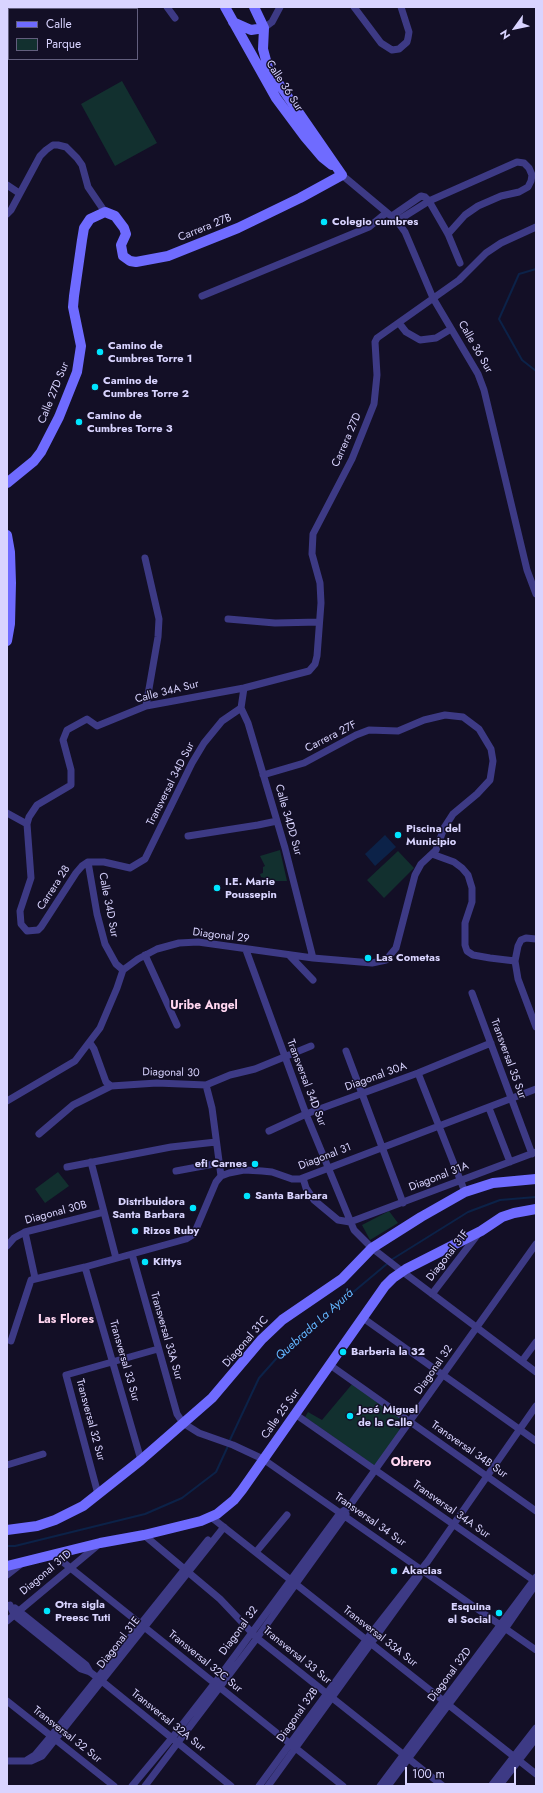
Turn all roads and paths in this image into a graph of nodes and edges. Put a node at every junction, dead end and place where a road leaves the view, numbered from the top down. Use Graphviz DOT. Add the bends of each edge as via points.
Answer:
graph roads {
  1 [pos="167,7"];
  2 [pos="225,7"];
  3 [pos="254,7"];
  4 [pos="280,7"];
  5 [pos="354,7"];
  6 [pos="401,7"];
  7 [pos="175,18"];
  8 [pos="233,22"];
  9 [pos="264,28"];
  10 [pos="339,172"];
  11 [pos="7,185"];
  12 [pos="19,192"];
  13 [pos="429,201"];
  14 [pos="105,212"];
  15 [pos="7,214"];
  16 [pos="392,217"];
  17 [pos="536,227"];
  18 [pos="448,234"];
  19 [pos="460,263"];
  20 [pos="202,296"];
  21 [pos="433,298"];
  22 [pos="399,323"];
  23 [pos="451,329"];
  24 [pos="7,483"];
  25 [pos="7,535"];
  26 [pos="145,558"];
  27 [pos="536,594"];
  28 [pos="228,619"];
  29 [pos="319,622"];
  30 [pos="7,640"];
  31 [pos="244,688"];
  32 [pos="146,706"];
  33 [pos="241,708"];
  34 [pos="456,715"];
  35 [pos="263,775"];
  36 [pos="7,813"];
  37 [pos="277,820"];
  38 [pos="27,824"];
  39 [pos="188,836"];
  40 [pos="432,854"];
  41 [pos="88,862"];
  42 [pos="536,940"];
  43 [pos="246,950"];
  44 [pos="145,955"];
  45 [pos="290,956"];
  46 [pos="313,958"];
  47 [pos="515,961"];
  48 [pos="123,970"];
  49 [pos="313,980"];
  50 [pos="472,993"];
  51 [pos="177,1025"];
  52 [pos="536,1027"];
  53 [pos="90,1043"];
  54 [pos="490,1043"];
  55 [pos="311,1046"];
  56 [pos="346,1051"];
  57 [pos="284,1056"];
  58 [pos="418,1073"];
  59 [pos="206,1085"];
  60 [pos="111,1086"];
  61 [pos="536,1089"];
  62 [pos="363,1093"];
  63 [pos="512,1099"];
  64 [pos="7,1101"];
  65 [pos="490,1108"];
  66 [pos="306,1114"];
  67 [pos="439,1127"];
  68 [pos="269,1131"];
  69 [pos="39,1134"];
  70 [pos="216,1142"];
  71 [pos="383,1147"];
  72 [pos="534,1153"];
  73 [pos="91,1162"];
  74 [pos="510,1162"];
  75 [pos="219,1164"];
  76 [pos="67,1167"];
  77 [pos="328,1169"];
  78 [pos="176,1171"];
  79 [pos="221,1176"];
  80 [pos="303,1178"];
  81 [pos="536,1179"];
  82 [pos="460,1181"];
  83 [pos="465,1192"];
  84 [pos="403,1202"];
  85 [pos="536,1209"];
  86 [pos="104,1212"];
  87 [pos="350,1222"];
  88 [pos="481,1231"];
  89 [pos="25,1232"];
  90 [pos="536,1244"];
  91 [pos="7,1246"];
  92 [pos="372,1248"];
  93 [pos="132,1254"];
  94 [pos="116,1258"];
  95 [pos="85,1267"];
  96 [pos="402,1272"];
  97 [pos="35,1278"];
  98 [pos="432,1294"];
  99 [pos="363,1318"];
  100 [pos="476,1328"];
  101 [pos="11,1341"];
  102 [pos="536,1342"];
  103 [pos="158,1348"];
  104 [pos="522,1361"];
  105 [pos="113,1362"];
  106 [pos="330,1365"];
  107 [pos="536,1372"];
  108 [pos="443,1376"];
  109 [pos="536,1406"];
  110 [pos="295,1414"];
  111 [pos="410,1422"];
  112 [pos="183,1423"];
  113 [pos="520,1429"];
  114 [pos="536,1441"];
  115 [pos="43,1454"];
  116 [pos="263,1459"];
  117 [pos="141,1460"];
  118 [pos="7,1465"];
  119 [pos="376,1470"];
  120 [pos="487,1476"];
  121 [pos="98,1494"];
  122 [pos="536,1511"];
  123 [pos="287,1515"];
  124 [pos="343,1515"];
  125 [pos="211,1517"];
  126 [pos="453,1524"];
  127 [pos="222,1525"];
  128 [pos="7,1530"];
  129 [pos="144,1535"];
  130 [pos="100,1543"];
  131 [pos="256,1552"];
  132 [pos="53,1554"];
  133 [pos="23,1562"];
  134 [pos="7,1566"];
  135 [pos="70,1568"];
  136 [pos="422,1570"];
  137 [pos="187,1571"];
  138 [pos="7,1575"];
  139 [pos="290,1579"];
  140 [pos="535,1581"];
  141 [pos="296,1584"];
  142 [pos="9,1604"];
  143 [pos="16,1613"];
  144 [pos="7,1622"];
  145 [pos="143,1626"];
  146 [pos="503,1627"];
  147 [pos="251,1633"];
  148 [pos="257,1638"];
  149 [pos="369,1642"];
  150 [pos="536,1650"];
  151 [pos="100,1680"];
  152 [pos="217,1686"];
  153 [pos="329,1696"];
  154 [pos="7,1702"];
  155 [pos="446,1703"];
  156 [pos="536,1728"];
  157 [pos="53,1738"];
  158 [pos="536,1738"];
  159 [pos="175,1741"];
  160 [pos="294,1747"];
  161 [pos="406,1757"];
  162 [pos="516,1758"];
  163 [pos="7,1761"];
  164 [pos="536,1774"];
  165 [pos="114,1786"];
  166 [pos="132,1786"];
  167 [pos="145,1786"];
  168 [pos="231,1786"];
  169 [pos="259,1786"];
  170 [pos="268,1786"];
  171 [pos="343,1786"];
  172 [pos="380,1786"];
  173 [pos="388,1786"];
  174 [pos="443,1786"];
  175 [pos="491,1786"];
  176 [pos="499,1786"];
  1 -- 7 [label="street"];
  2 -- 8 [label="main road, Calle 36 Sur"];
  3 -- 9 [label="main road, Calle 36 Sur"];
  4 -- 9 [label="street" via="272,22"];
  5 -- 6 [label="street" via="381,43 392,50 399,49 408,38 409,32"];
  8 -- 9 [label="main road" via="251,30"];
  8 -- 10 [label="main road, Calle 36 Sur" via="284,109 322,157"];
  9 -- 10 [label="main road, Calle 36 Sur" via="263,49 268,68"];
  10 -- 14 [label="main road, Carrera 27B" via="300,198 219,236 168,256 136,262 123,256 121,245 126,234 124,228 115,216"];
  10 -- 16 [label="street, Calle 36 Sur"];
  11 -- 12 [label="street"];
  12 -- 14 [label="street" via="40,156 52,145 58,145 66,147 82,165 88,187"];
  12 -- 15 [label="street"];
  13 -- 16 [label="street"];
  13 -- 18 [label="street"];
  13 -- 18 [label="street" via="518,162 529,168 532,181 528,187 478,206 465,215"];
  14 -- 24 [label="main road, Calle 27D Sur" via="90,220 84,228 73,307 79,332 80,358 68,395 41,452"];
  16 -- 20 [label="street"];
  16 -- 21 [label="street, Calle 36 Sur" via="411,245"];
  17 -- 21 [label="street, Carrera 27D" via="486,252 459,280"];
  18 -- 19 [label="street"];
  21 -- 22 [label="street, Carrera 27D"];
  21 -- 23 [label="street, Calle 36 Sur"];
  22 -- 23 [label="street" via="406,332 420,340 436,338"];
  22 -- 29 [label="street, Carrera 27D" via="375,342 374,404 352,459 313,534 312,554 320,583"];
  23 -- 27 [label="street, Calle 36 Sur" via="478,374 484,390 527,570"];
  25 -- 30 [label="main road" via="11,583"];
  26 -- 32 [label="street" via="159,619"];
  28 -- 29 [label="street" via="275,623"];
  29 -- 31 [label="street, Carrera 27D" via="317,656 309,671"];
  31 -- 32 [label="street, Calle 34A Sur"];
  31 -- 33 [label="street"];
  32 -- 38 [label="street, Calle 34A Sur" via="97,726 87,719 67,730 63,740 71,770 71,784 37,805 28,817"];
  33 -- 35 [label="street, Calle 34DD Sur"];
  33 -- 41 [label="street, Transversal 34D Sur" via="222,721 204,743 192,762 145,859 130,868 104,862"];
  34 -- 35 [label="street, Carrera 27F" via="434,716 398,731 369,730 304,763"];
  34 -- 40 [label="street, Diagonal 29" via="471,722 486,738 492,755 492,772 485,786 448,821"];
  35 -- 37 [label="street, Calle 34DD Sur"];
  36 -- 38 [label="street"];
  37 -- 39 [label="street"];
  37 -- 46 [label="street, Calle 34DD Sur"];
  38 -- 41 [label="street, Carrera 28" via="31,878 20,911 21,924 27,931 38,930 76,874"];
  40 -- 46 [label="street, Diagonal 29" via="421,864 415,875 396,948 386,960 372,963"];
  40 -- 47 [label="street" via="454,862 468,875 472,888 472,902 465,923 467,951 473,955"];
  41 -- 48 [label="street, Calle 34D Sur" via="105,944 116,964"];
  42 -- 47 [label="street" via="526,938 519,943"];
  43 -- 44 [label="street, Diagonal 29" via="198,942 166,945"];
  43 -- 45 [label="street, Diagonal 29"];
  43 -- 57 [label="street, Transversal 34D Sur"];
  44 -- 48 [label="street, Diagonal 29"];
  44 -- 51 [label="street"];
  45 -- 46 [label="street, Diagonal 29"];
  45 -- 49 [label="street"];
  47 -- 52 [label="street" via="518,979"];
  48 -- 53 [label="street" via="109,1010"];
  50 -- 54 [label="street, Transversal 35 Sur"];
  53 -- 60 [label="street" via="106,1082"];
  53 -- 64 [label="street" via="68,1067"];
  54 -- 58 [label="street, Diagonal 30A"];
  54 -- 63 [label="street, Transversal 35 Sur"];
  55 -- 57 [label="street, Diagonal 30"];
  56 -- 62 [label="street"];
  57 -- 59 [label="street, Diagonal 30" via="255,1069 230,1075"];
  57 -- 66 [label="street, Transversal 34D Sur"];
  58 -- 62 [label="street, Diagonal 30A"];
  58 -- 67 [label="street"];
  59 -- 60 [label="street, Diagonal 30" via="157,1083"];
  59 -- 70 [label="street"];
  60 -- 69 [label="street, Diagonal 30" via="73,1105"];
  61 -- 63 [label="street, Diagonal 31"];
  62 -- 66 [label="street, Diagonal 30A"];
  62 -- 71 [label="street"];
  63 -- 65 [label="street, Diagonal 31"];
  63 -- 72 [label="street, Transversal 35 Sur"];
  65 -- 67 [label="street, Diagonal 31"];
  65 -- 74 [label="street"];
  66 -- 68 [label="street, Diagonal 30A"];
  66 -- 77 [label="street, Transversal 34D Sur"];
  67 -- 71 [label="street, Diagonal 31"];
  67 -- 82 [label="street"];
  70 -- 73 [label="street" via="171,1146"];
  70 -- 75 [label="street"];
  71 -- 77 [label="street, Diagonal 31"];
  71 -- 84 [label="street"];
  72 -- 74 [label="street, Diagonal 31A"];
  73 -- 76 [label="street"];
  73 -- 86 [label="street"];
  74 -- 82 [label="street, Diagonal 31A"];
  75 -- 78 [label="street"];
  75 -- 79 [label="street"];
  77 -- 80 [label="street, Diagonal 31"];
  77 -- 87 [label="street, Transversal 34D Sur"];
  79 -- 80 [label="street, Diagonal 31" via="244,1170 272,1172 296,1180"];
  79 -- 93 [label="street" via="191,1237"];
  80 -- 87 [label="street" via="314,1200 338,1220"];
  81 -- 83 [label="main road, Diagonal 31C" via="493,1183"];
  82 -- 83 [label="street"];
  82 -- 84 [label="street, Diagonal 31A"];
  83 -- 92 [label="main road, Diagonal 31C"];
  84 -- 87 [label="street, Diagonal 31A"];
  85 -- 88 [label="main road, Calle 25 Sur" via="502,1217"];
  86 -- 89 [label="street, Diagonal 30B"];
  86 -- 94 [label="street"];
  87 -- 92 [label="street, Transversal 34D Sur" via="359,1236"];
  88 -- 96 [label="main road, Calle 25 Sur"];
  88 -- 98 [label="street, Diagonal 31F"];
  89 -- 91 [label="street, Diagonal 30B" via="14,1238"];
  89 -- 97 [label="street"];
  90 -- 100 [label="street, Diagonal 32"];
  92 -- 96 [label="street, Transversal 34D Sur"];
  92 -- 112 [label="main road, Diagonal 31C" via="342,1279 282,1320 262,1339 212,1398"];
  93 -- 94 [label="street"];
  93 -- 103 [label="street, Transversal 33A Sur"];
  94 -- 95 [label="street"];
  95 -- 97 [label="street"];
  95 -- 105 [label="street, Transversal 33 Sur"];
  96 -- 98 [label="street"];
  96 -- 99 [label="main road, Calle 25 Sur" via="385,1286"];
  97 -- 101 [label="street" via="28,1282"];
  98 -- 100 [label="street"];
  99 -- 106 [label="main road, Calle 25 Sur"];
  99 -- 108 [label="street"];
  100 -- 104 [label="street"];
  100 -- 108 [label="street, Diagonal 32"];
  102 -- 104 [label="street"];
  103 -- 105 [label="street"];
  103 -- 112 [label="street, Transversal 33A Sur" via="177,1414"];
  104 -- 107 [label="street"];
  105 -- 117 [label="street, Transversal 33 Sur"];
  105 -- 121 [label="street, Transversal 32 Sur" via="66,1375"];
  106 -- 110 [label="main road, Calle 25 Sur"];
  106 -- 111 [label="street, Transversal 34B Sur"];
  108 -- 111 [label="street, Diagonal 32"];
  108 -- 113 [label="street"];
  109 -- 113 [label="street, Diagonal 32B"];
  110 -- 116 [label="main road, Calle 25 Sur"];
  110 -- 119 [label="street, Transversal 34A Sur"];
  111 -- 119 [label="street, Diagonal 32"];
  111 -- 120 [label="street, Transversal 34B Sur"];
  112 -- 116 [label="street, Transversal 34 Sur" via="200,1433"];
  112 -- 117 [label="main road, Diagonal 31C"];
  113 -- 114 [label="street"];
  113 -- 120 [label="street, Diagonal 32B"];
  115 -- 118 [label="street"];
  116 -- 124 [label="street, Transversal 34 Sur"];
  116 -- 125 [label="main road, Calle 25 Sur" via="234,1500"];
  117 -- 121 [label="main road, Diagonal 31C"];
  119 -- 124 [label="street, Diagonal 32"];
  119 -- 126 [label="street, Transversal 34A Sur"];
  120 -- 122 [label="street, Transversal 34B Sur"];
  120 -- 126 [label="street, Diagonal 32B"];
  121 -- 128 [label="main road, Diagonal 31C" via="83,1506 55,1520 37,1526"];
  123 -- 131 [label="street"];
  124 -- 136 [label="street, Transversal 34 Sur"];
  124 -- 139 [label="street, Diagonal 32"];
  124 -- 141 [label="street, Diagonal 32"];
  125 -- 127 [label="street, Transversal 33A Sur"];
  125 -- 129 [label="main road, Calle 25 Sur"];
  126 -- 136 [label="street, Diagonal 32B"];
  126 -- 140 [label="street, Transversal 34A Sur"];
  127 -- 131 [label="street, Transversal 33A Sur"];
  127 -- 137 [label="street, Diagonal 31E"];
  129 -- 130 [label="main road, Calle 25 Sur"];
  129 -- 137 [label="street, Transversal 33 Sur"];
  130 -- 132 [label="main road, Calle 25 Sur"];
  130 -- 135 [label="street, Diagonal 31D"];
  131 -- 139 [label="street, Transversal 33A Sur"];
  132 -- 133 [label="main road, Calle 25 Sur"];
  132 -- 135 [label="street, Transversal 32C Sur"];
  133 -- 134 [label="main road, Calle 25 Sur"];
  133 -- 138 [label="street"];
  135 -- 143 [label="street, Diagonal 31D"];
  135 -- 145 [label="street, Transversal 32C Sur"];
  136 -- 146 [label="street, Transversal 34 Sur"];
  136 -- 149 [label="street, Diagonal 32B"];
  137 -- 145 [label="street, Diagonal 31E"];
  137 -- 147 [label="street, Transversal 33 Sur" via="220,1599"];
  139 -- 141 [label="street, Transversal 33A Sur"];
  139 -- 147 [label="street, Diagonal 32"];
  140 -- 146 [label="street, Diagonal 32D"];
  141 -- 148 [label="street, Diagonal 32"];
  141 -- 149 [label="street, Transversal 33A Sur"];
  142 -- 143 [label="street, Transversal 32A Sur"];
  143 -- 144 [label="street, Diagonal 31D"];
  143 -- 151 [label="street, Transversal 32A Sur" via="81,1669"];
  145 -- 151 [label="street, Diagonal 31E"];
  145 -- 152 [label="street, Transversal 32C Sur"];
  146 -- 150 [label="street, Transversal 34 Sur"];
  146 -- 155 [label="street, Diagonal 32D"];
  147 -- 148 [label="street, Transversal 33 Sur"];
  147 -- 152 [label="street, Diagonal 32"];
  148 -- 152 [label="street, Diagonal 32"];
  148 -- 153 [label="street, Transversal 33 Sur"];
  149 -- 153 [label="street, Diagonal 32B"];
  149 -- 155 [label="street, Transversal 33A Sur"];
  151 -- 157 [label="street, Diagonal 31E"];
  151 -- 159 [label="street, Transversal 32A Sur"];
  152 -- 159 [label="street, Diagonal 32"];
  152 -- 160 [label="street, Transversal 32C Sur"];
  153 -- 160 [label="street, Diagonal 32B"];
  153 -- 161 [label="street, Transversal 33 Sur"];
  154 -- 157 [label="street, Transversal 32 Sur"];
  155 -- 161 [label="street, Diagonal 32D"];
  155 -- 162 [label="street, Transversal 33A Sur"];
  156 -- 162 [label="street"];
  157 -- 163 [label="street, Diagonal 31E" via="35,1755 25,1760"];
  157 -- 165 [label="street, Transversal 32 Sur"];
  158 -- 162 [label="street"];
  159 -- 166 [label="street, Diagonal 32"];
  159 -- 167 [label="street, Diagonal 32"];
  159 -- 168 [label="street, Transversal 32A Sur"];
  160 -- 169 [label="street, Diagonal 32B"];
  160 -- 170 [label="street, Diagonal 32B"];
  160 -- 171 [label="street, Transversal 32C Sur"];
  161 -- 172 [label="street, Diagonal 32D"];
  161 -- 173 [label="street, Diagonal 32D"];
  161 -- 174 [label="street, Transversal 33 Sur"];
  162 -- 164 [label="street, Transversal 33A Sur"];
  162 -- 175 [label="street"];
  162 -- 176 [label="street"];
}
